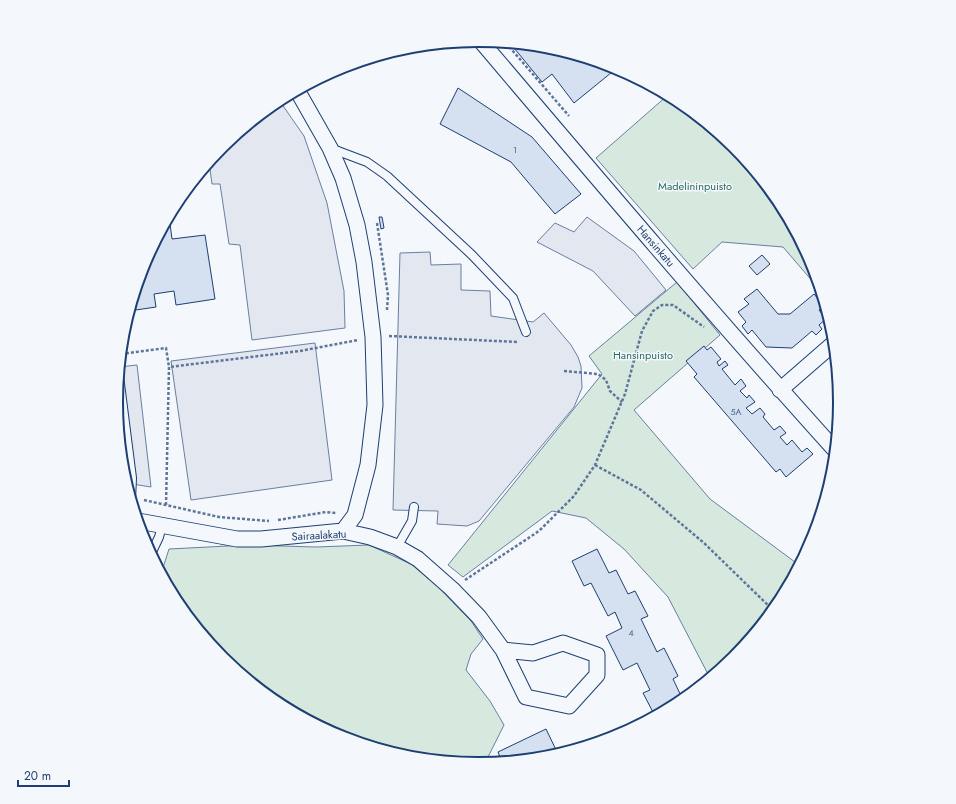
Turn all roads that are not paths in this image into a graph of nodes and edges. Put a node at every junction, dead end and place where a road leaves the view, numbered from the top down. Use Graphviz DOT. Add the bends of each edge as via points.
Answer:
graph roads {
  1 [pos="486,47"];
  2 [pos="300,96"];
  3 [pos="330,148"];
  4 [pos="526,332"];
  5 [pos="829,348"];
  6 [pos="780,390"];
  7 [pos="124,417"];
  8 [pos="830,445"];
  9 [pos="132,480"];
  10 [pos="414,507"];
  11 [pos="144,522"];
  12 [pos="162,526"];
  13 [pos="344,531"];
  14 [pos="154,547"];
  15 [pos="397,547"];
  16 [pos="503,650"];
  1 -- 6 [label="street, Hansinkatu"];
  2 -- 3 [label="street"];
  3 -- 4 [label="lane" via="367,162 387,176 472,255 513,298"];
  3 -- 13 [label="street" via="343,178 357,225 373,338 375,404 368,465 355,514"];
  5 -- 6 [label="street"];
  6 -- 8 [label="street, Hansinkatu"];
  7 -- 9 [label="lane"];
  10 -- 15 [label="lane" via="412,520"];
  11 -- 12 [label="street, Sairaalakatu"];
  12 -- 13 [label="street, Sairaalakatu" via="237,539"];
  12 -- 14 [label="lane"];
  13 -- 15 [label="street, Sairaalakatu"];
  15 -- 16 [label="street, Sairaalakatu" via="418,558 452,589 479,617"];
  16 -- 16 [label="street, Sairaalakatu" via="526,698 569,706 597,675 597,655 563,643 533,653"];
}
